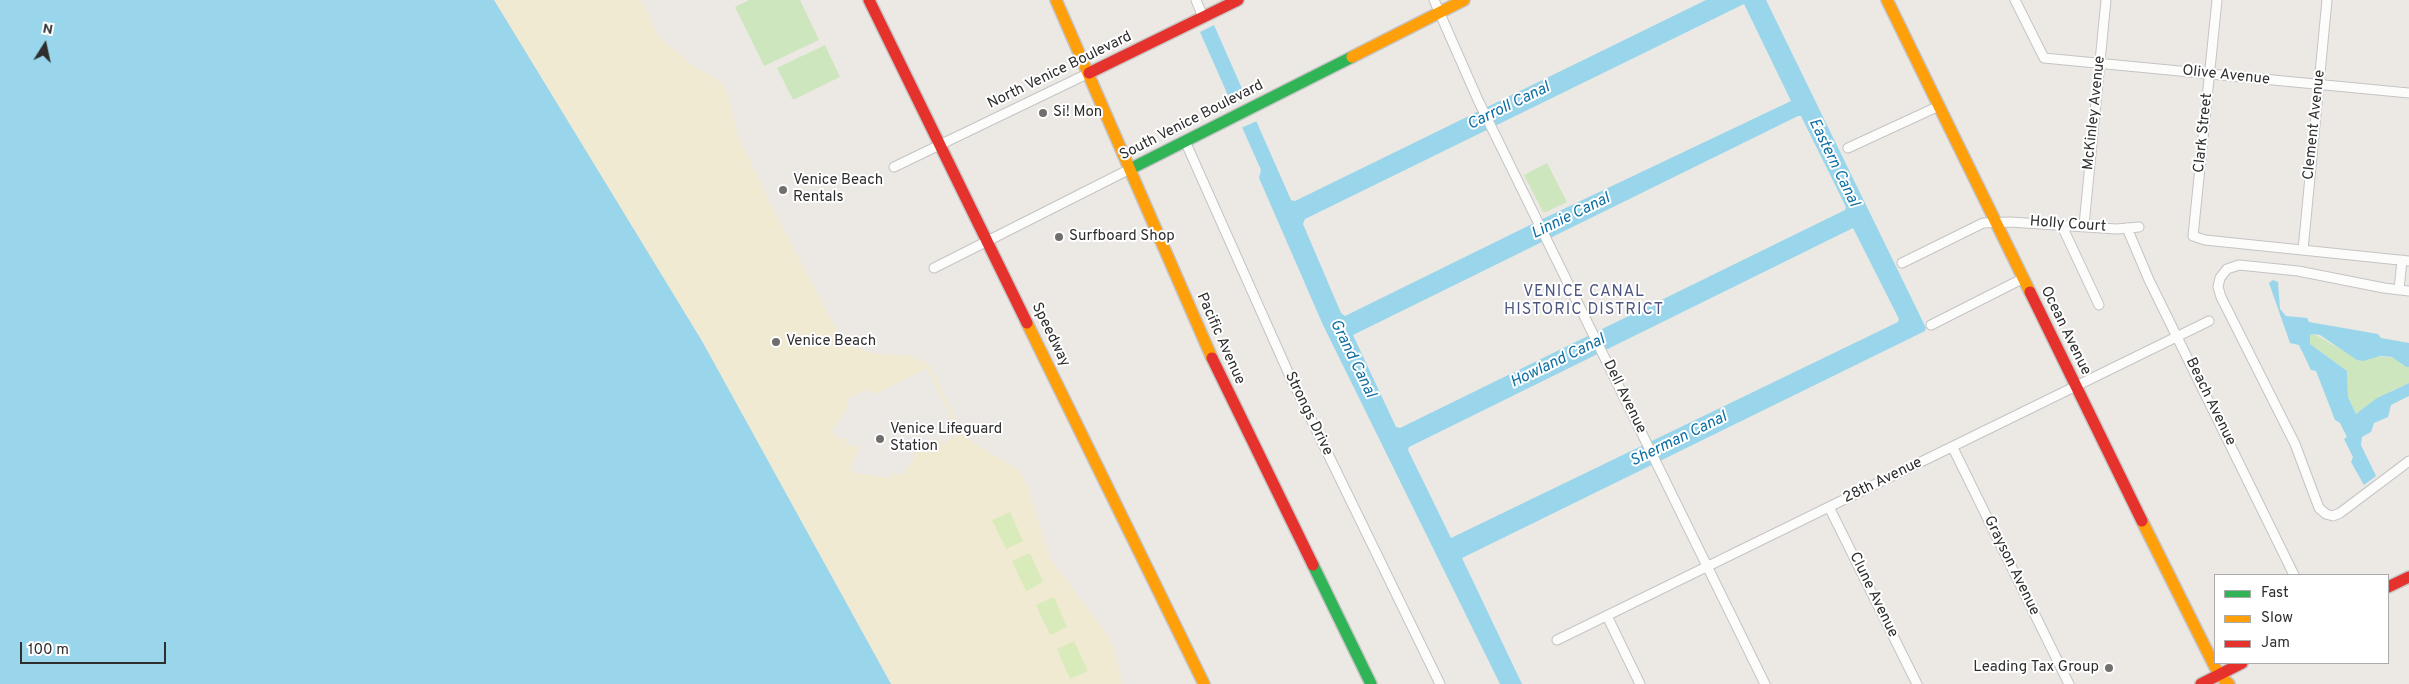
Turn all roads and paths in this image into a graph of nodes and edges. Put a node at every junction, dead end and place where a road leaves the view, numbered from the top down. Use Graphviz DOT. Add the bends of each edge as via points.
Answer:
graph roads {
  1 [pos="869,0"];
  2 [pos="1056,0"];
  3 [pos="1196,0"];
  4 [pos="1238,0"];
  5 [pos="1434,0"];
  6 [pos="1464,0"];
  7 [pos="1887,0"];
  8 [pos="2015,0"];
  9 [pos="2106,0"];
  10 [pos="2217,0"];
  11 [pos="2327,0"];
  12 [pos="1439,13"];
  13 [pos="1203,17"];
  14 [pos="2100,63"];
  15 [pos="1089,73"];
  16 [pos="2210,74"];
  17 [pos="2319,85"];
  18 [pos="2409,93"];
  19 [pos="1939,106"];
  20 [pos="1185,141"];
  21 [pos="940,146"];
  22 [pos="1848,148"];
  23 [pos="894,167"];
  24 [pos="1130,169"];
  25 [pos="1996,222"];
  26 [pos="2061,224"];
  27 [pos="2084,225"];
  28 [pos="2139,227"];
  29 [pos="2128,228"];
  30 [pos="987,240"];
  31 [pos="2303,250"];
  32 [pos="2406,260"];
  33 [pos="1902,263"];
  34 [pos="934,268"];
  35 [pos="2022,279"];
  36 [pos="2399,290"];
  37 [pos="2409,291"];
  38 [pos="2099,305"];
  39 [pos="2209,321"];
  40 [pos="1931,325"];
  41 [pos="2177,336"];
  42 [pos="2076,386"];
  43 [pos="1952,448"];
  44 [pos="2409,461"];
  45 [pos="1830,507"];
  46 [pos="1707,567"];
  47 [pos="2294,574"];
  48 [pos="2409,576"];
  49 [pos="2389,586"];
  50 [pos="1607,616"];
  51 [pos="1557,640"];
  52 [pos="2241,664"];
  53 [pos="2219,680"];
  54 [pos="1204,684"];
  55 [pos="1371,684"];
  56 [pos="1440,684"];
  57 [pos="1640,684"];
  58 [pos="1765,684"];
  59 [pos="1917,684"];
  60 [pos="2069,684"];
  61 [pos="2201,684"];
  62 [pos="2229,684"];
  1 -- 21 [label="street, Speedway"];
  2 -- 15 [label="street, Pacific Avenue"];
  3 -- 13 [label="street"];
  4 -- 13 [label="street, North Venice Boulevard"];
  5 -- 12 [label="street, Dell Avenue"];
  6 -- 12 [label="street, South Venice Boulevard"];
  7 -- 19 [label="street, Ocean Avenue"];
  8 -- 14 [label="street, Olive Avenue" via="2044,58"];
  9 -- 14 [label="street, McKinley Avenue"];
  10 -- 16 [label="street, Clark Street"];
  11 -- 17 [label="street, Clement Avenue"];
  12 -- 20 [label="street, South Venice Boulevard"];
  12 -- 46 [label="street, Dell Avenue"];
  13 -- 15 [label="street, North Venice Boulevard"];
  14 -- 16 [label="street, Olive Avenue"];
  14 -- 27 [label="street, McKinley Avenue"];
  15 -- 21 [label="street, North Venice Boulevard"];
  15 -- 24 [label="street, Pacific Avenue"];
  16 -- 17 [label="street, Olive Avenue"];
  16 -- 31 [label="street, Clark Street" via="2193,236"];
  17 -- 18 [label="street, Olive Avenue"];
  17 -- 31 [label="street, Clement Avenue"];
  19 -- 22 [label="street"];
  19 -- 25 [label="street, Ocean Avenue"];
  20 -- 24 [label="street, South Venice Boulevard"];
  20 -- 56 [label="street, Strongs Drive" via="1288,372"];
  21 -- 23 [label="street, North Venice Boulevard"];
  21 -- 30 [label="street, Speedway"];
  24 -- 30 [label="street, South Venice Boulevard"];
  24 -- 55 [label="street, Pacific Avenue" via="1214,363"];
  25 -- 26 [label="street, Holly Court"];
  25 -- 33 [label="street, Holly Court" via="1983,223"];
  25 -- 35 [label="street, Ocean Avenue"];
  26 -- 27 [label="street, Holly Court"];
  26 -- 38 [label="street"];
  27 -- 29 [label="street, Holly Court"];
  28 -- 29 [label="street, Holly Court"];
  29 -- 41 [label="street, Beach Avenue" via="2131,241"];
  30 -- 34 [label="street, South Venice Boulevard"];
  30 -- 54 [label="street, Speedway"];
  31 -- 32 [label="street"];
  32 -- 36 [label="street"];
  35 -- 40 [label="street"];
  35 -- 42 [label="street, Ocean Avenue"];
  36 -- 37 [label="street"];
  36 -- 44 [label="street" via="2298,271 2239,265 2227,269 2218,287 2295,444 2319,508 2333,516 2340,513"];
  39 -- 41 [label="street, 28th Avenue"];
  41 -- 42 [label="street, 28th Avenue"];
  41 -- 47 [label="street, Beach Avenue"];
  42 -- 43 [label="street, 28th Avenue"];
  42 -- 53 [label="street, Ocean Avenue"];
  43 -- 45 [label="street, 28th Avenue"];
  43 -- 60 [label="street, Grayson Avenue"];
  45 -- 46 [label="street, 28th Avenue"];
  45 -- 59 [label="street, Clune Avenue"];
  46 -- 50 [label="street, 28th Avenue"];
  46 -- 58 [label="street, Dell Avenue"];
  48 -- 49 [label="street"];
  50 -- 51 [label="street, 28th Avenue"];
  50 -- 57 [label="street"];
  52 -- 53 [label="street"];
  53 -- 61 [label="street"];
  53 -- 62 [label="street"];
}
